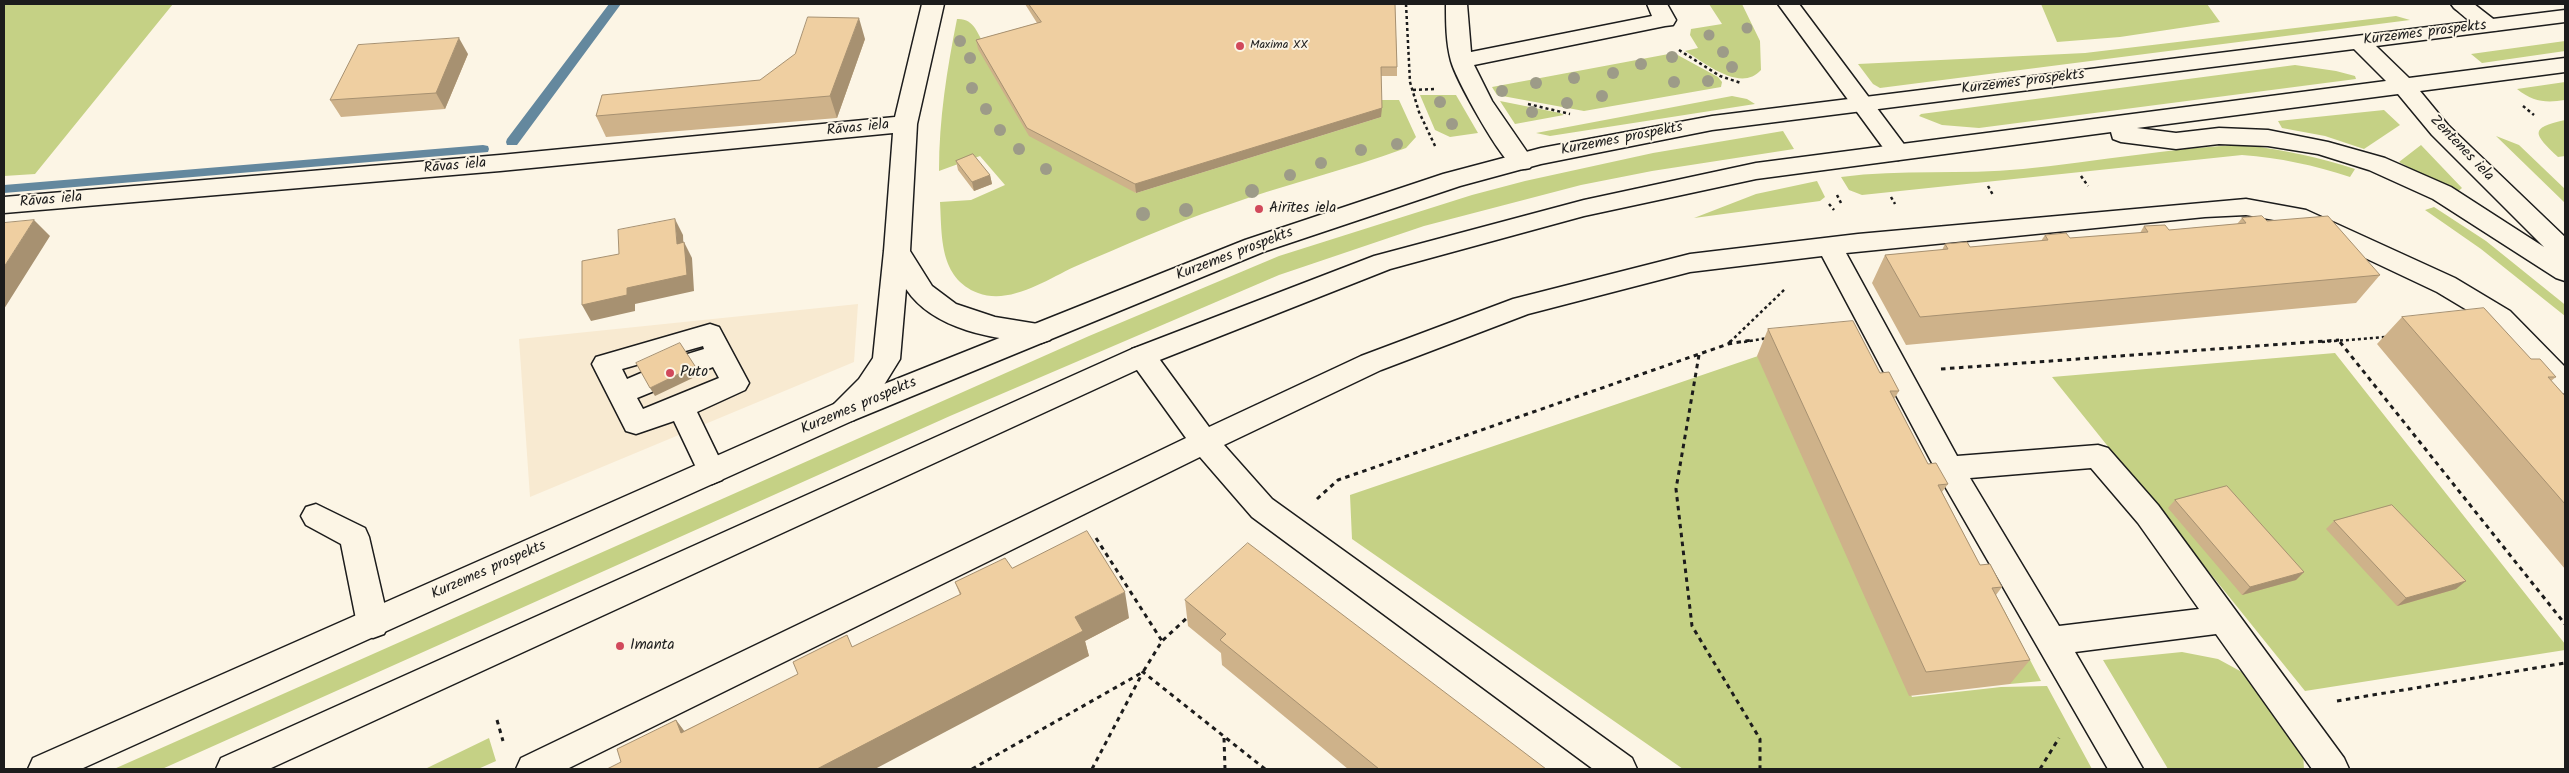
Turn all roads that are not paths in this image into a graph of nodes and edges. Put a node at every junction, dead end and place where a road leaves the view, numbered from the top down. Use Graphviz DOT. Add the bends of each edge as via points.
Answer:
graph roads {
  1 [pos="933,4"];
  2 [pos="1456,4"];
  3 [pos="1656,4"];
  4 [pos="1788,4"];
  5 [pos="2460,4"];
  6 [pos="2565,16"];
  7 [pos="2490,25"];
  8 [pos="2360,42"];
  9 [pos="1462,61"];
  10 [pos="2565,64"];
  11 [pos="2404,86"];
  12 [pos="1860,103"];
  13 [pos="905,124"];
  14 [pos="2098,128"];
  15 [pos="1898,152"];
  16 [pos="1522,162"];
  17 [pos="4,205"];
  18 [pos="1829,246"];
  19 [pos="897,251"];
  20 [pos="2565,252"];
  21 [pos="2565,272"];
  22 [pos="1041,333"];
  23 [pos="1142,356"];
  24 [pos="2565,384"];
  25 [pos="681,408"];
  26 [pos="844,412"];
  27 [pos="1204,442"];
  28 [pos="1949,468"];
  29 [pos="712,472"];
  30 [pos="316,516"];
  31 [pos="2224,619"];
  32 [pos="373,624"];
  33 [pos="2052,641"];
  34 [pos="45,769"];
  35 [pos="233,769"];
  36 [pos="533,769"];
  37 [pos="1620,769"];
  38 [pos="2126,769"];
  39 [pos="2332,769"];
  1 -- 13 [label="street"];
  2 -- 9 [label="street"];
  3 -- 9 [label="street" via="1665,20"];
  4 -- 12 [label="street"];
  5 -- 7 [label="street"];
  6 -- 7 [label="street, Kurzemes prospekts"];
  7 -- 8 [label="street, Kurzemes prospekts"];
  8 -- 11 [label="street, Zentenes iela"];
  8 -- 12 [label="street, Kurzemes prospekts"];
  9 -- 16 [label="street" via="1476,93"];
  10 -- 11 [label="street"];
  11 -- 14 [label="street"];
  11 -- 20 [label="street, Zentenes iela" via="2440,130"];
  12 -- 15 [label="street"];
  12 -- 16 [label="street, Kurzemes prospekts" via="1712,123"];
  13 -- 17 [label="street, Rāvas iela" via="500,164"];
  13 -- 19 [label="street"];
  14 -- 15 [label="street"];
  14 -- 21 [label="street" via="2176,141 2219,136 2268,138 2320,147 2376,164 2442,192"];
  15 -- 23 [label="street" via="1756,171 1584,208 1383,262"];
  16 -- 22 [label="street, Kurzemes prospekts" via="1452,180 1254,246"];
  18 -- 24 [label="street" via="2205,209 2246,207 2296,216 2446,285 2501,318"];
  18 -- 27 [label="street" via="1690,263 1522,306 1371,362"];
  18 -- 28 [label="street"];
  19 -- 22 [label="street" via="924,294 946,311 1007,331"];
  19 -- 26 [label="street" via="886,359 868,386"];
  22 -- 26 [label="street, Kurzemes prospekts"];
  23 -- 27 [label="street"];
  23 -- 35 [label="street"];
  25 -- 25 [label="street" via="735,383 710,334 606,364 636,423"];
  25 -- 29 [label="street"];
  26 -- 29 [label="street, Kurzemes prospekts"];
  27 -- 36 [label="street"];
  27 -- 37 [label="street" via="1262,508"];
  28 -- 31 [label="street" via="2098,456 2148,514"];
  28 -- 33 [label="street"];
  29 -- 32 [label="street, Kurzemes prospekts"];
  30 -- 32 [label="street" via="354,538"];
  31 -- 33 [label="street"];
  31 -- 39 [label="street"];
  32 -- 34 [label="street, Kurzemes prospekts"];
  33 -- 38 [label="street"];
}
